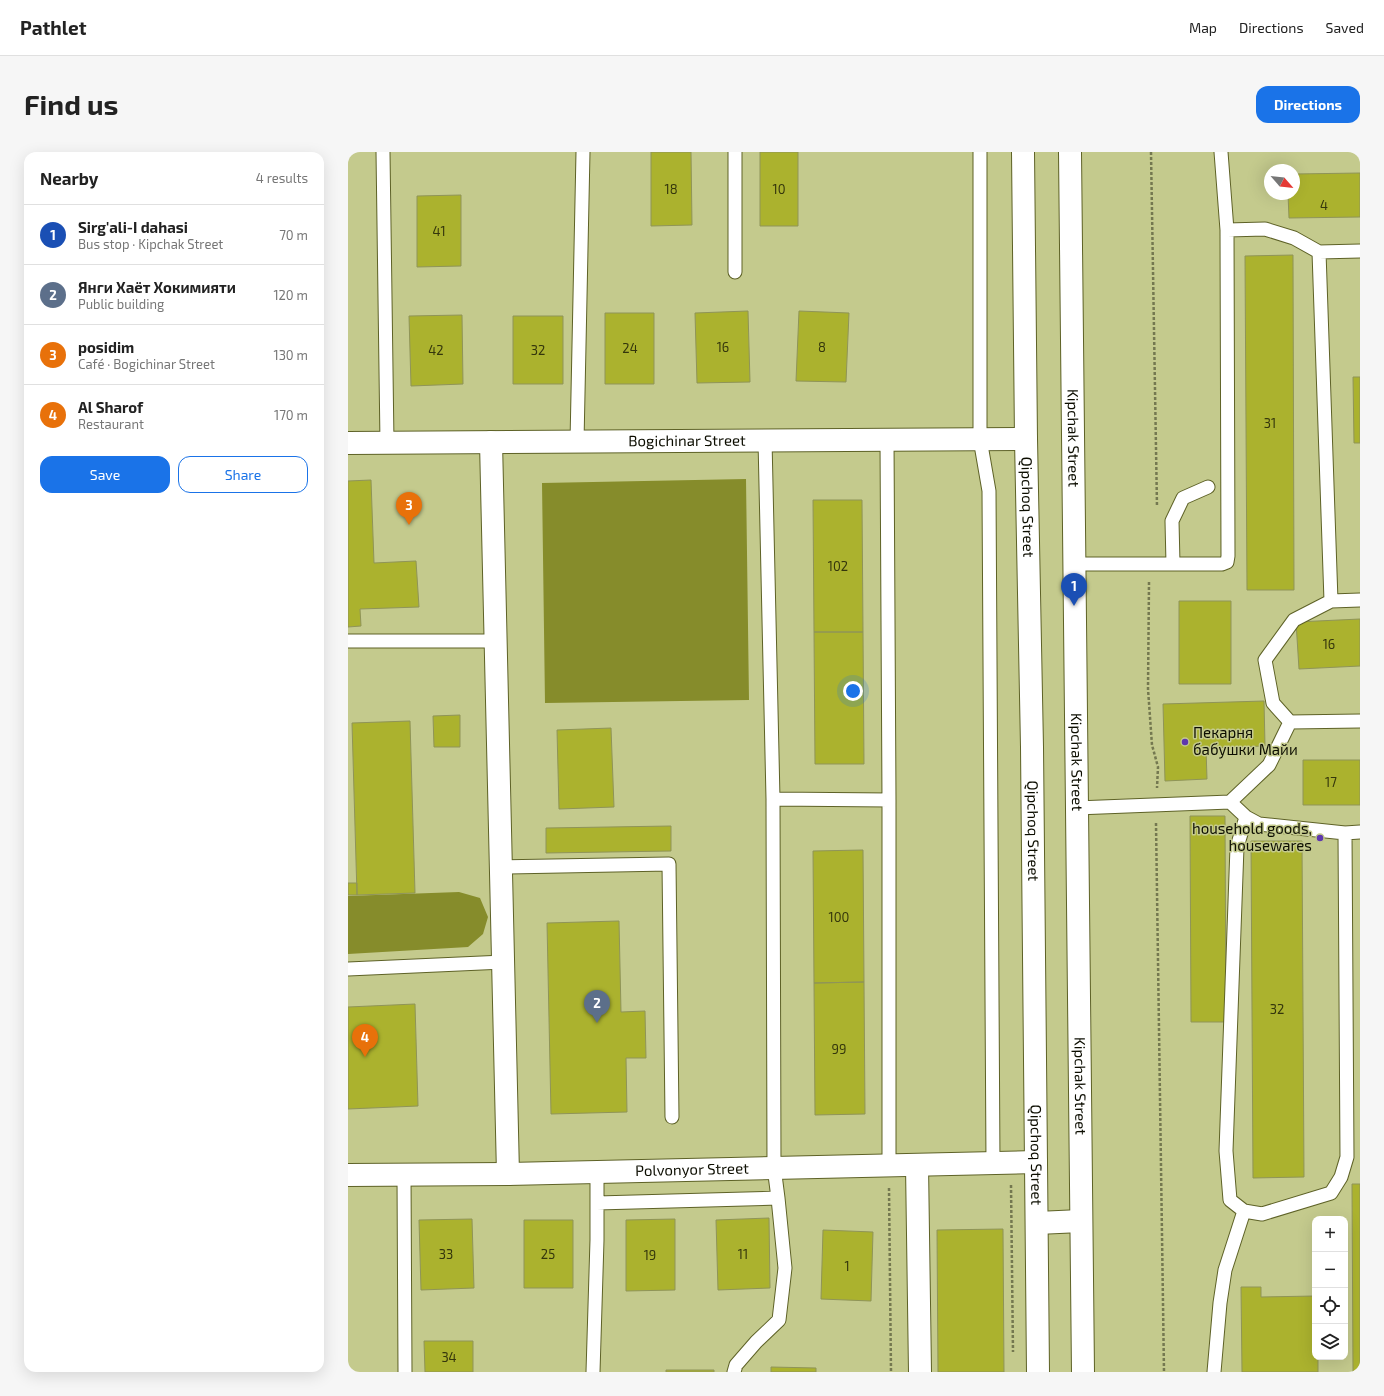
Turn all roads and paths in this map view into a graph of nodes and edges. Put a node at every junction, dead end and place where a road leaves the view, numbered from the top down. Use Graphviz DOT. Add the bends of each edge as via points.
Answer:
graph roads {
  1 [pos="383,152"];
  2 [pos="583,152"];
  3 [pos="735,152"];
  4 [pos="980,152"];
  5 [pos="1023,152"];
  6 [pos="1070,152"];
  7 [pos="1151,152"];
  8 [pos="1221,152"];
  9 [pos="1227,230"];
  10 [pos="1360,251"];
  11 [pos="1319,252"];
  12 [pos="735,272"];
  13 [pos="980,439"];
  14 [pos="1026,439"];
  15 [pos="765,440"];
  16 [pos="887,440"];
  17 [pos="491,442"];
  18 [pos="577,442"];
  19 [pos="348,443"];
  20 [pos="387,443"];
  21 [pos="1208,487"];
  22 [pos="1157,510"];
  23 [pos="1074,564"];
  24 [pos="1149,564"];
  25 [pos="1173,564"];
  26 [pos="1360,600"];
  27 [pos="1331,601"];
  28 [pos="348,641"];
  29 [pos="496,641"];
  30 [pos="1360,721"];
  31 [pos="1290,722"];
  32 [pos="772,799"];
  33 [pos="889,800"];
  34 [pos="1230,802"];
  35 [pos="1156,805"];
  36 [pos="1076,808"];
  37 [pos="1246,817"];
  38 [pos="1360,832"];
  39 [pos="1345,834"];
  40 [pos="501,867"];
  41 [pos="504,962"];
  42 [pos="348,969"];
  43 [pos="672,1116"];
  44 [pos="1354,1157"];
  45 [pos="1036,1162"];
  46 [pos="1002,1163"];
  47 [pos="889,1165"];
  48 [pos="917,1165"];
  49 [pos="774,1167"];
  50 [pos="597,1172"];
  51 [pos="404,1174"];
  52 [pos="508,1174"];
  53 [pos="348,1175"];
  54 [pos="778,1198"];
  55 [pos="597,1203"];
  56 [pos="1244,1211"];
  57 [pos="1081,1221"];
  58 [pos="1036,1223"];
  59 [pos="1013,1356"];
  60 [pos="405,1372"];
  61 [pos="593,1372"];
  62 [pos="734,1372"];
  63 [pos="891,1372"];
  64 [pos="920,1372"];
  65 [pos="1038,1372"];
  66 [pos="1083,1372"];
  67 [pos="1164,1372"];
  68 [pos="1214,1372"];
  1 -- 20 [label="lane"];
  2 -- 18 [label="lane"];
  3 -- 12 [label="lane"];
  4 -- 13 [label="lane"];
  5 -- 14 [label="main road"];
  6 -- 23 [label="main road, Kipchak Street"];
  7 -- 22 [label="path"];
  8 -- 9 [label="lane"];
  9 -- 11 [label="lane" via="1265,229 1294,238"];
  9 -- 25 [label="lane" via="1228,556 1227,562 1222,564"];
  10 -- 11 [label="lane"];
  11 -- 27 [label="lane"];
  13 -- 14 [label="main road, Bogichinar Street"];
  13 -- 16 [label="main road, Bogichinar Street"];
  13 -- 46 [label="lane" via="989,491"];
  14 -- 45 [label="main road, Qipchoq Street"];
  15 -- 16 [label="main road, Bogichinar Street"];
  15 -- 18 [label="main road, Bogichinar Street"];
  15 -- 32 [label="lane"];
  16 -- 33 [label="lane"];
  17 -- 18 [label="main road, Bogichinar Street"];
  17 -- 20 [label="main road, Bogichinar Street"];
  17 -- 29 [label="main road"];
  19 -- 20 [label="main road, Bogichinar Street"];
  21 -- 25 [label="lane" via="1183,498 1172,521"];
  23 -- 24 [label="lane"];
  23 -- 36 [label="main road, Kipchak Street"];
  24 -- 25 [label="lane"];
  24 -- 35 [label="path" via="1148,689 1152,745 1158,767"];
  26 -- 27 [label="lane"];
  27 -- 31 [label="lane" via="1294,620 1265,660 1273,703"];
  28 -- 29 [label="lane"];
  29 -- 40 [label="main road"];
  30 -- 31 [label="lane"];
  31 -- 34 [label="lane" via="1269,765"];
  32 -- 33 [label="lane"];
  32 -- 49 [label="lane"];
  33 -- 47 [label="lane"];
  34 -- 35 [label="lane"];
  34 -- 37 [label="lane"];
  35 -- 36 [label="lane"];
  35 -- 67 [label="path"];
  36 -- 57 [label="main road, Kipchak Street"];
  37 -- 39 [label="lane" via="1259,824"];
  37 -- 56 [label="lane" via="1237,847 1226,1151 1230,1200"];
  38 -- 39 [label="lane"];
  39 -- 44 [label="lane"];
  40 -- 41 [label="main road"];
  40 -- 43 [label="lane" via="669,864"];
  41 -- 42 [label="lane"];
  41 -- 52 [label="main road"];
  44 -- 56 [label="lane" via="1331,1193 1262,1214"];
  45 -- 46 [label="main road, Polvonyor Street"];
  45 -- 58 [label="main road, Qipchoq Street"];
  46 -- 48 [label="main road, Polvonyor Street"];
  46 -- 59 [label="path"];
  47 -- 48 [label="main road, Polvonyor Street"];
  47 -- 49 [label="main road, Polvonyor Street"];
  47 -- 63 [label="path"];
  48 -- 64 [label="main road"];
  49 -- 50 [label="main road, Polvonyor Street"];
  49 -- 54 [label="lane"];
  50 -- 52 [label="main road, Polvonyor Street"];
  50 -- 55 [label="lane"];
  51 -- 52 [label="main road, Polvonyor Street"];
  51 -- 53 [label="main road, Polvonyor Street"];
  51 -- 60 [label="lane"];
  54 -- 55 [label="lane"];
  54 -- 62 [label="lane" via="785,1268 778,1320 736,1365"];
  55 -- 61 [label="lane"];
  56 -- 68 [label="lane" via="1225,1270"];
  57 -- 58 [label="main road"];
  57 -- 66 [label="main road, Kipchak Street"];
  58 -- 65 [label="main road"];
}
